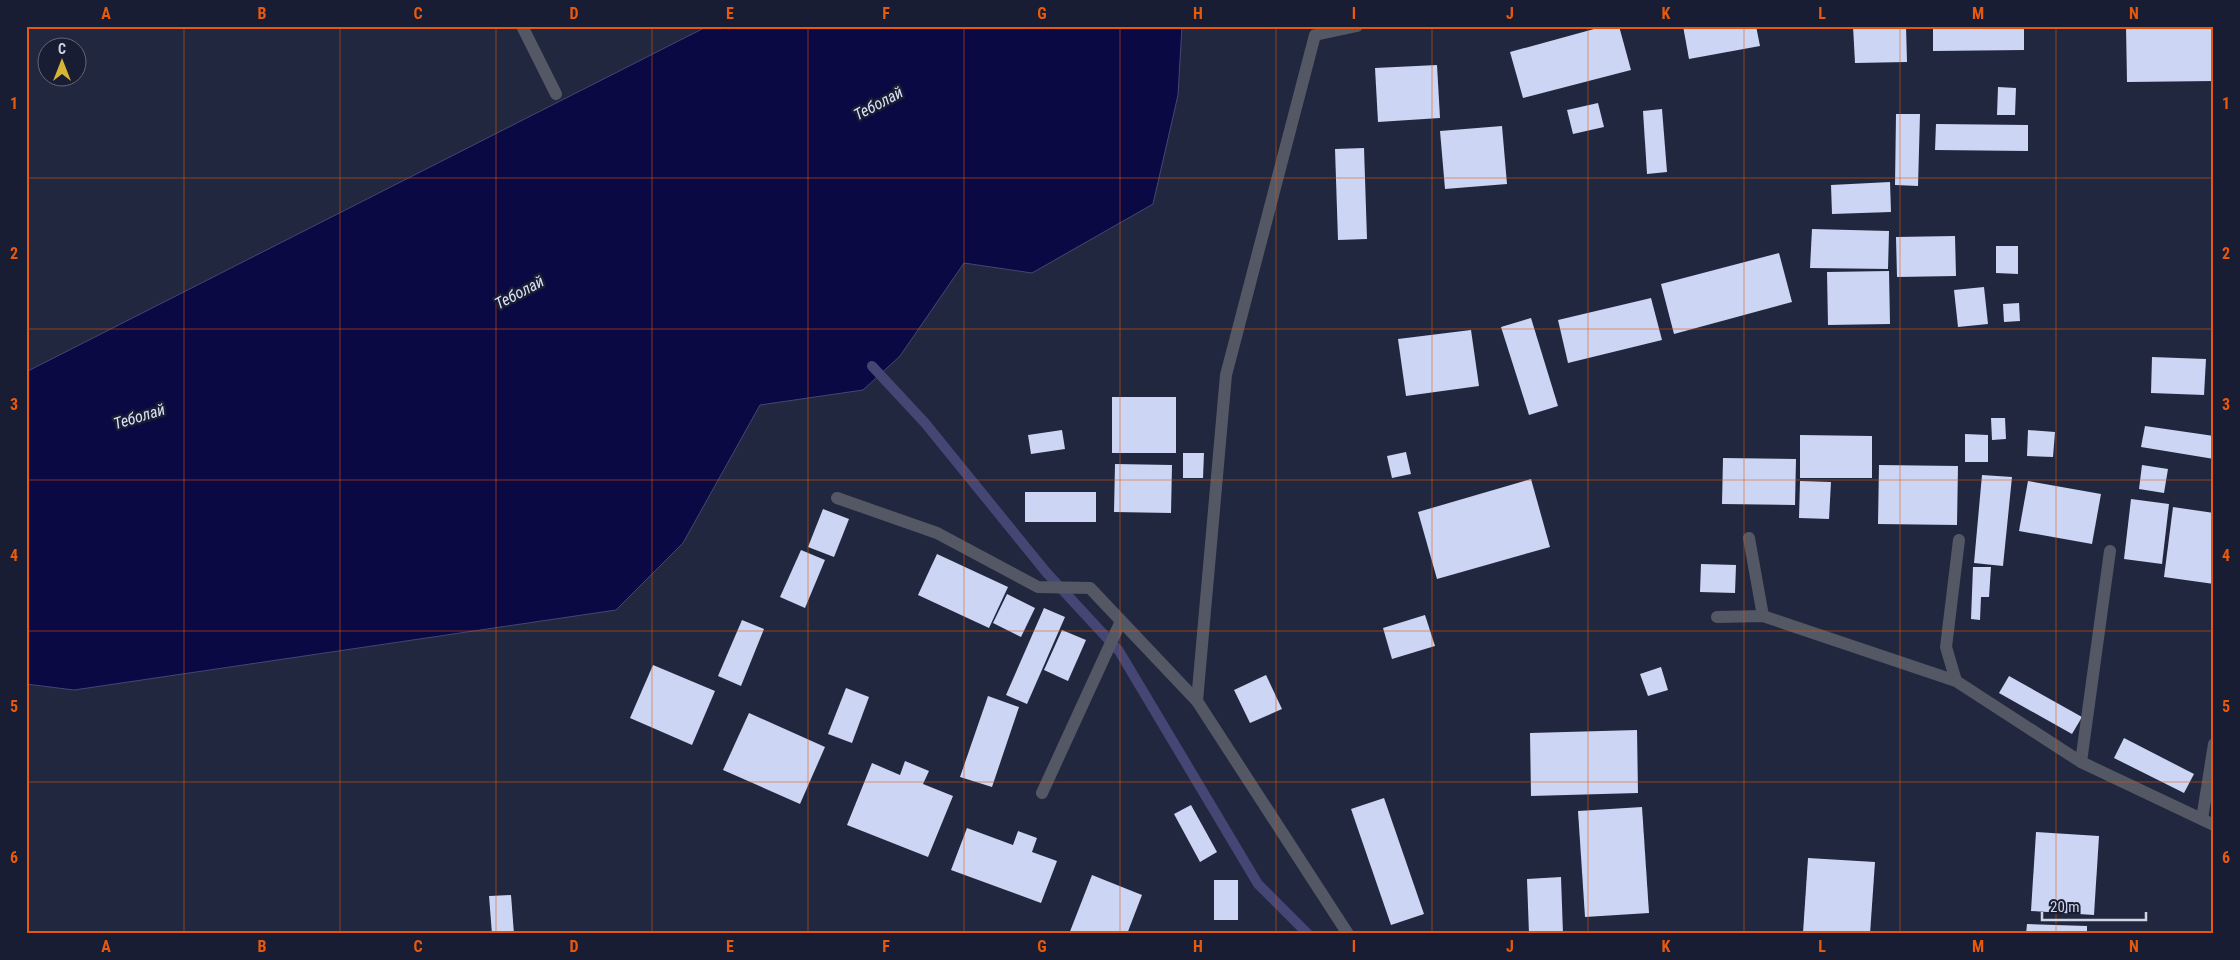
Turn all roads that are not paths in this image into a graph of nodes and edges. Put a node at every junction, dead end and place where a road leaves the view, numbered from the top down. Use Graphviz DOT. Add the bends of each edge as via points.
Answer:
graph roads {
  1 [pos="522,26"];
  2 [pos="1357,26"];
  3 [pos="1313,30"];
  4 [pos="556,94"];
  5 [pos="837,498"];
  6 [pos="1749,538"];
  7 [pos="1959,540"];
  8 [pos="2110,551"];
  9 [pos="1763,616"];
  10 [pos="1717,618"];
  11 [pos="1121,621"];
  12 [pos="1956,681"];
  13 [pos="1197,701"];
  14 [pos="2214,744"];
  15 [pos="2081,762"];
  16 [pos="1042,793"];
  17 [pos="2202,819"];
  18 [pos="2214,825"];
  19 [pos="1348,934"];
  1 -- 4 [label="street"];
  2 -- 3 [label="street"];
  3 -- 13 [label="street" via="1226,375"];
  5 -- 11 [label="street" via="937,533 1038,587 1090,588"];
  6 -- 9 [label="street"];
  7 -- 12 [label="street" via="1946,647"];
  8 -- 15 [label="street"];
  9 -- 10 [label="street"];
  9 -- 12 [label="street"];
  11 -- 13 [label="street"];
  11 -- 16 [label="street"];
  12 -- 15 [label="street"];
  13 -- 19 [label="street"];
  14 -- 17 [label="street"];
  15 -- 17 [label="street"];
  17 -- 18 [label="street"];
}
